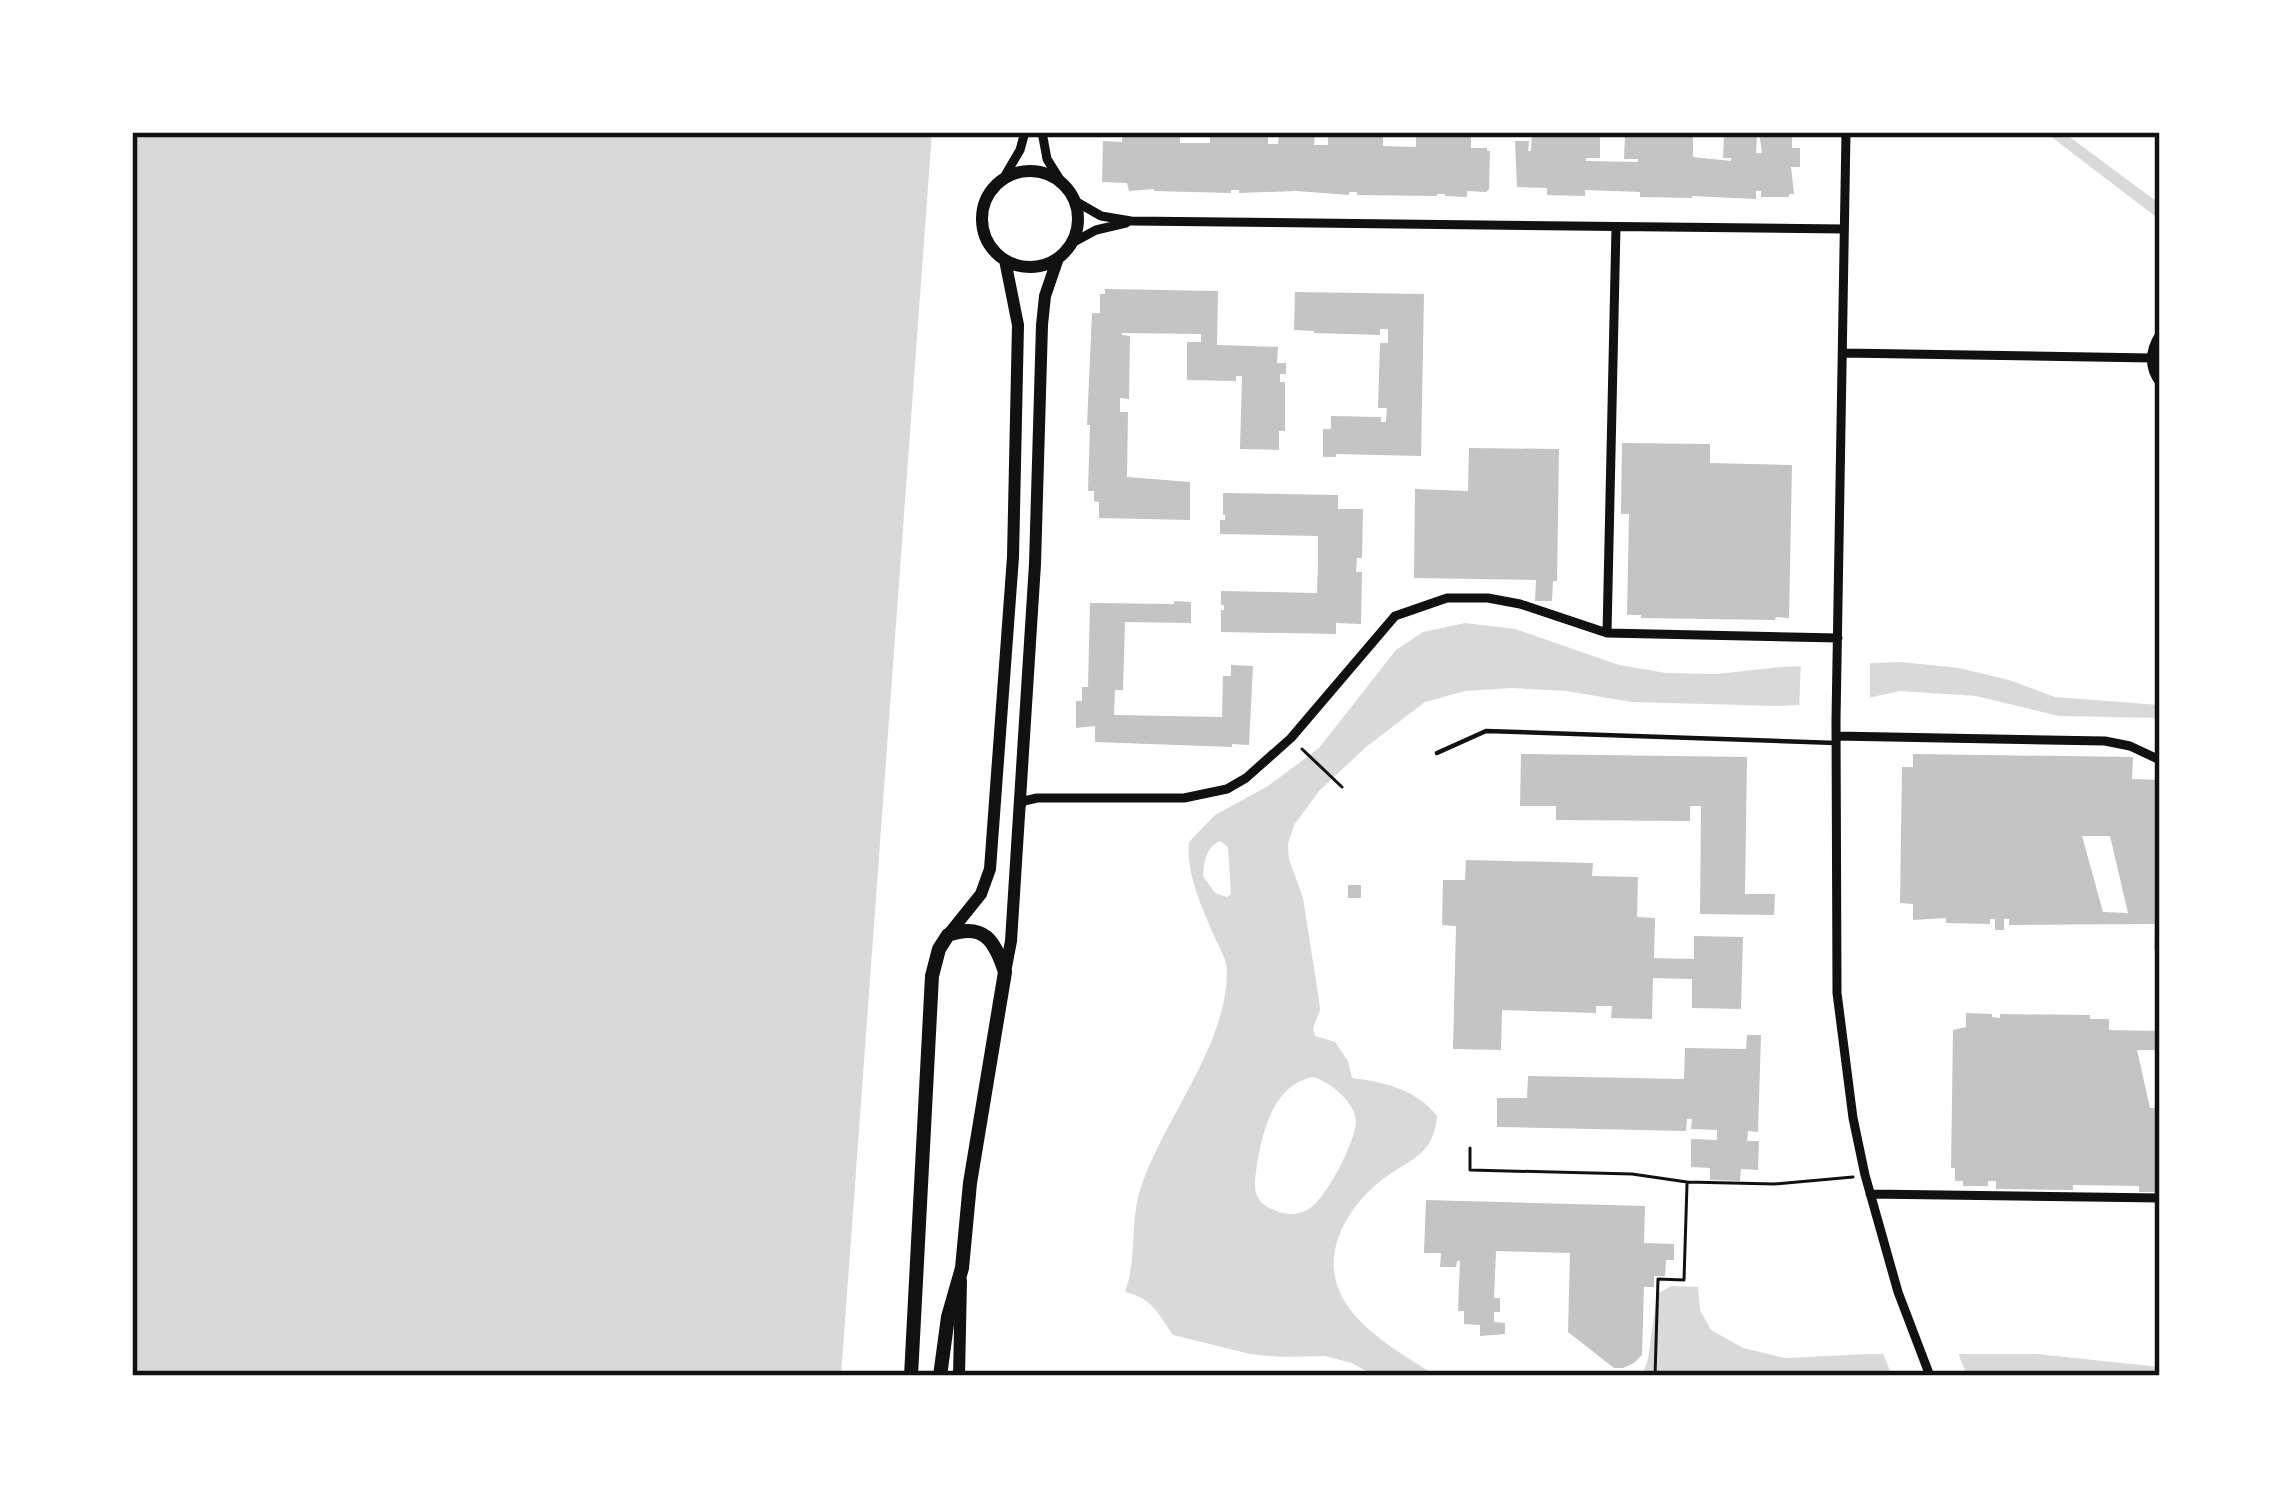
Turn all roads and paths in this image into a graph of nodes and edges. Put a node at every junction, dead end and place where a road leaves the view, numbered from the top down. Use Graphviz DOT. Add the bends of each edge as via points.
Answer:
graph roads {
  1 [pos="1025,132"];
  2 [pos="1042,132"];
  3 [pos="1846,132"];
  4 [pos="1003,179"];
  5 [pos="1062,183"];
  6 [pos="1075,201"];
  7 [pos="1131,221"];
  8 [pos="1616,227"];
  9 [pos="1844,230"];
  10 [pos="1072,243"];
  11 [pos="1058,258"];
  12 [pos="1006,260"];
  13 [pos="2160,334"];
  14 [pos="1843,353"];
  15 [pos="2151,358"];
  16 [pos="2160,383"];
  17 [pos="1607,634"];
  18 [pos="1839,640"];
  19 [pos="1836,740"];
  20 [pos="1296,743"];
  21 [pos="1437,753"];
  22 [pos="2160,760"];
  23 [pos="1020,772"];
  24 [pos="1342,787"];
  25 [pos="1055,796"];
  26 [pos="1017,809"];
  27 [pos="948,935"];
  28 [pos="1005,972"];
  29 [pos="1471,1148"];
  30 [pos="1865,1175"];
  31 [pos="1687,1182"];
  32 [pos="1870,1194"];
  33 [pos="2160,1198"];
  34 [pos="962,1268"];
  35 [pos="908,1376"];
  36 [pos="940,1376"];
  37 [pos="959,1376"];
  38 [pos="1655,1376"];
  39 [pos="1930,1376"];
  1 -- 4 [label="street"];
  2 -- 5 [label="street"];
  3 -- 9 [label="street"];
  4 -- 5 [label="main road" via="1033,171"];
  4 -- 12 [label="main road" via="985,200 982,227"];
  5 -- 6 [label="main road"];
  6 -- 7 [label="street"];
  6 -- 10 [label="main road"];
  7 -- 8 [label="street"];
  7 -- 10 [label="street"];
  8 -- 9 [label="street"];
  8 -- 17 [label="street"];
  9 -- 14 [label="street"];
  10 -- 11 [label="main road"];
  11 -- 12 [label="main road" via="1032,267"];
  11 -- 23 [label="main road" via="1042,326"];
  12 -- 27 [label="main road" via="1018,325 1014,535 991,848 981,894"];
  13 -- 15 [label="street"];
  14 -- 15 [label="street"];
  14 -- 18 [label="street"];
  15 -- 16 [label="street"];
  17 -- 18 [label="street"];
  17 -- 25 [label="street" via="1520,604 1447,598 1396,616 1292,738 1227,789 1184,798"];
  18 -- 19 [label="street"];
  19 -- 21 [label="lane" via="1486,731"];
  19 -- 22 [label="street" via="2105,741"];
  19 -- 30 [label="street" via="1837,993"];
  20 -- 24 [label="path"];
  23 -- 25 [label="street" via="1033,792"];
  23 -- 26 [label="main road"];
  25 -- 26 [label="street"];
  26 -- 28 [label="main road"];
  27 -- 28 [label="main road" via="985,935"];
  27 -- 35 [label="main road" via="932,976"];
  28 -- 34 [label="main road"];
  29 -- 31 [label="path" via="1470,1170"];
  30 -- 31 [label="path"];
  30 -- 32 [label="street"];
  31 -- 38 [label="path" via="1684,1280 1658,1279"];
  32 -- 33 [label="street"];
  32 -- 39 [label="street"];
  34 -- 36 [label="main road"];
  34 -- 37 [label="main road"];
}
